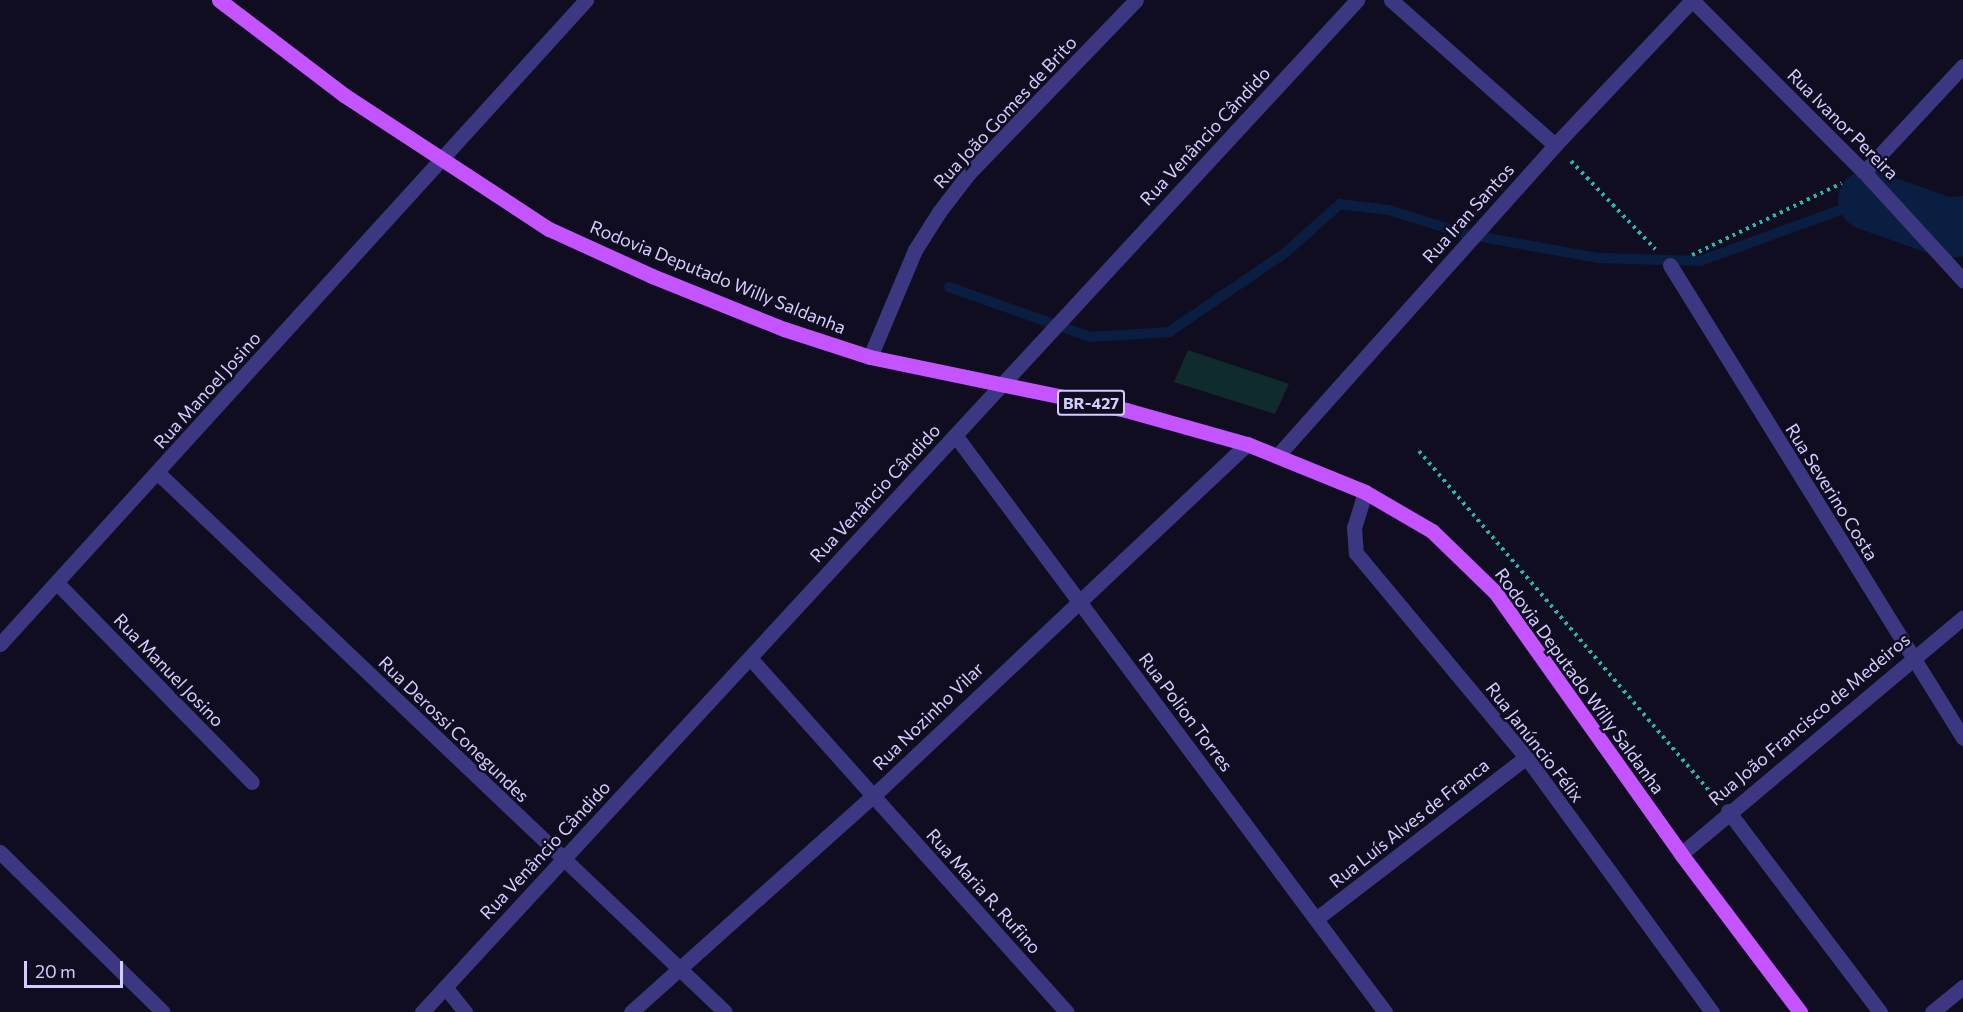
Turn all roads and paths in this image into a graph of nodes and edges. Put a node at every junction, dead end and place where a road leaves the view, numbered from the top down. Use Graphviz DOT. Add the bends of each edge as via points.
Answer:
graph roads {
  1 [pos="219,0"];
  2 [pos="586,0"];
  3 [pos="1136,0"];
  4 [pos="1357,0"];
  5 [pos="1391,0"];
  6 [pos="1692,0"];
  7 [pos="1963,66"];
  8 [pos="1555,145"];
  9 [pos="442,160"];
  10 [pos="1864,172"];
  11 [pos="1670,265"];
  12 [pos="1963,280"];
  13 [pos="870,357"];
  14 [pos="1003,384"];
  15 [pos="955,435"];
  16 [pos="1247,444"];
  17 [pos="1419,451"];
  18 [pos="1278,455"];
  19 [pos="158,473"];
  20 [pos="1365,492"];
  21 [pos="58,584"];
  22 [pos="1078,600"];
  23 [pos="1963,617"];
  24 [pos="0,645"];
  25 [pos="750,658"];
  26 [pos="1912,659"];
  27 [pos="1963,738"];
  28 [pos="1526,757"];
  29 [pos="252,782"];
  30 [pos="873,796"];
  31 [pos="1728,811"];
  32 [pos="0,852"];
  33 [pos="1681,854"];
  34 [pos="563,859"];
  35 [pos="1316,919"];
  36 [pos="678,969"];
  37 [pos="445,987"];
  38 [pos="1963,987"];
  39 [pos="163,1012"];
  40 [pos="422,1012"];
  41 [pos="465,1012"];
  42 [pos="631,1012"];
  43 [pos="725,1012"];
  44 [pos="1066,1012"];
  45 [pos="1385,1012"];
  46 [pos="1712,1012"];
  47 [pos="1800,1012"];
  48 [pos="1880,1012"];
  49 [pos="1932,1012"];
  1 -- 9 [label="main road, Rodovia Deputado Willy Saldanha / BR-427" via="344,95"];
  2 -- 9 [label="street, Rua Manoel Josino"];
  3 -- 13 [label="street, Rua João Gomes de Brito" via="969,173 939,212 915,250"];
  4 -- 14 [label="street, Rua Venâncio Cândido"];
  5 -- 8 [label="street"];
  6 -- 8 [label="street, Rua Iran Santos"];
  6 -- 10 [label="street, Rua Ivanor Pereira"];
  7 -- 10 [label="street"];
  8 -- 11 [label="path"];
  8 -- 18 [label="street, Rua Iran Santos"];
  9 -- 13 [label="main road, Rodovia Deputado Willy Saldanha / BR-427" via="549,229 784,329"];
  9 -- 19 [label="street, Rua Manoel Josino"];
  10 -- 11 [label="path"];
  10 -- 12 [label="street, Rua Ivanor Pereira"];
  11 -- 26 [label="street, Rua Severino Costa"];
  13 -- 14 [label="main road, Rodovia Deputado Willy Saldanha / BR-427"];
  14 -- 15 [label="street, Rua Venâncio Cândido"];
  14 -- 16 [label="main road, Rodovia Deputado Willy Saldanha / BR-427" via="1126,410"];
  15 -- 22 [label="street, Rua Polion Torres"];
  15 -- 25 [label="street, Rua Venâncio Cândido"];
  16 -- 18 [label="main road, Rodovia Deputado Willy Saldanha / BR-427"];
  16 -- 22 [label="street, Rua Nozinho Vilar"];
  17 -- 31 [label="path"];
  18 -- 20 [label="main road, Rodovia Deputado Willy Saldanha / BR-427"];
  19 -- 21 [label="street, Rua Manoel Josino"];
  19 -- 34 [label="street, Rua Derossi Conegundes"];
  20 -- 28 [label="street, Rua Janúncio Félix" via="1354,528 1356,553"];
  20 -- 33 [label="main road, Rodovia Deputado Willy Saldanha / BR-427" via="1432,531 1495,592"];
  21 -- 24 [label="street, Rua Manoel Josino"];
  21 -- 29 [label="street, Rua Manuel Josino"];
  22 -- 30 [label="street, Rua Nozinho Vilar"];
  22 -- 35 [label="street, Rua Polion Torres"];
  23 -- 26 [label="street, Rua João Francisco de Medeiros"];
  25 -- 30 [label="street, Rua Maria R. Rufino"];
  25 -- 34 [label="street, Rua Venâncio Cândido"];
  26 -- 27 [label="street, Rua Severino Costa"];
  26 -- 31 [label="street, Rua João Francisco de Medeiros"];
  28 -- 35 [label="street, Rua Luís Alves de Franca"];
  28 -- 46 [label="street, Rua Janúncio Félix"];
  30 -- 36 [label="street, Rua Nozinho Vilar"];
  30 -- 44 [label="street, Rua Maria R. Rufino"];
  31 -- 33 [label="street, Rua João Francisco de Medeiros"];
  31 -- 48 [label="street"];
  32 -- 39 [label="street"];
  33 -- 47 [label="main road, Rodovia Deputado Willy Saldanha / BR-427"];
  34 -- 36 [label="street, Rua Derossi Conegundes"];
  34 -- 37 [label="street, Rua Venâncio Cândido"];
  35 -- 45 [label="street, Rua Polion Torres"];
  36 -- 42 [label="street, Rua Nozinho Vilar"];
  36 -- 43 [label="street, Rua Derossi Conegundes"];
  37 -- 40 [label="street, Rua Venâncio Cândido"];
  37 -- 41 [label="street"];
  38 -- 49 [label="street"];
}
